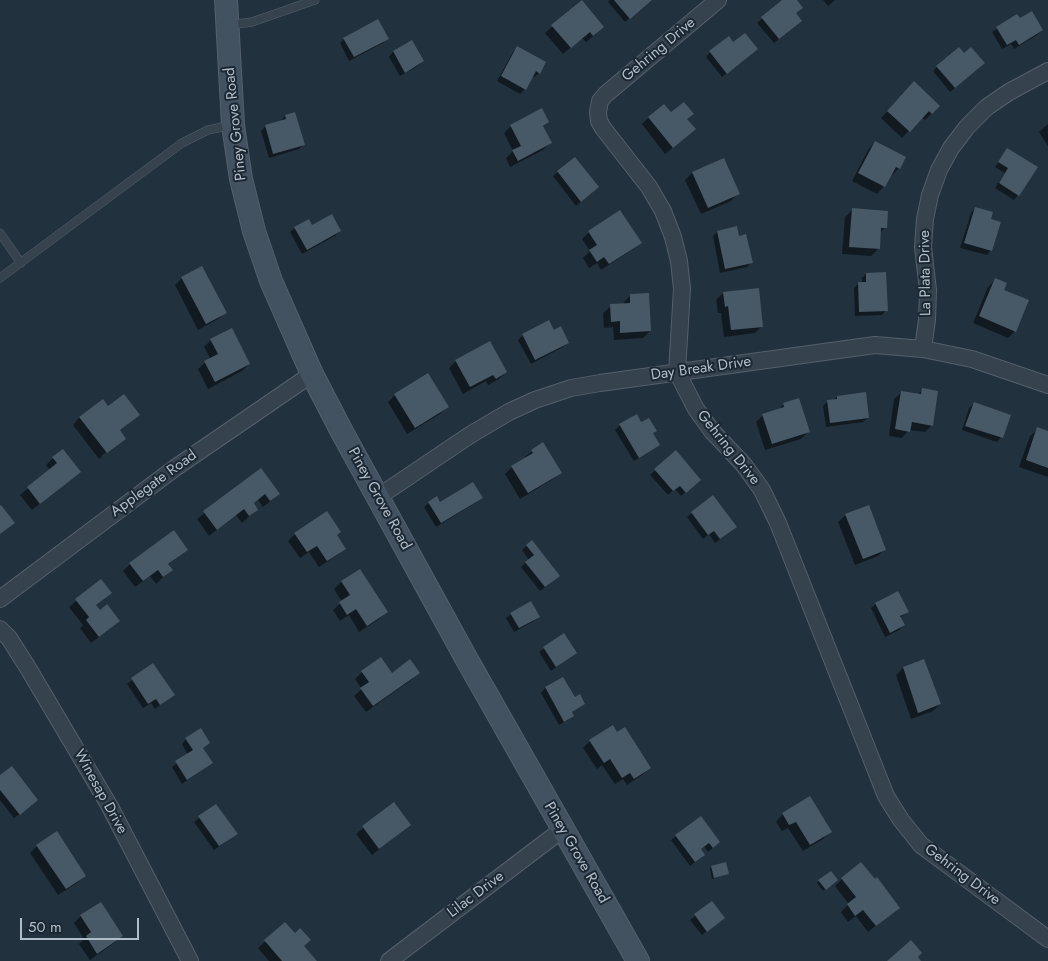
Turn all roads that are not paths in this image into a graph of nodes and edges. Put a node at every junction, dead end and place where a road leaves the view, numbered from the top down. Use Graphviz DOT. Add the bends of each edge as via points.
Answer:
graph roads {
  1 [pos="226,0"];
  2 [pos="315,0"];
  3 [pos="718,0"];
  4 [pos="227,25"];
  5 [pos="1048,71"];
  6 [pos="234,125"];
  7 [pos="0,233"];
  8 [pos="21,263"];
  9 [pos="0,278"];
  10 [pos="923,349"];
  11 [pos="677,372"];
  12 [pos="312,374"];
  13 [pos="1048,385"];
  14 [pos="378,497"];
  15 [pos="0,598"];
  16 [pos="0,629"];
  17 [pos="563,829"];
  18 [pos="1048,939"];
  19 [pos="190,961"];
  20 [pos="389,961"];
  21 [pos="638,961"];
  1 -- 4 [label="main road, Piney Grove Road"];
  2 -- 4 [label="lane" via="252,22"];
  3 -- 11 [label="street, Gehring Drive" via="606,94 600,101 598,112 603,128 649,187 673,237 682,289"];
  4 -- 6 [label="main road, Piney Grove Road"];
  5 -- 10 [label="street, La Plata Drive" via="1009,92 967,126 939,170 925,219 923,247 928,290"];
  6 -- 8 [label="lane" via="208,130 182,143"];
  6 -- 12 [label="main road, Piney Grove Road" via="241,179 254,231 271,281"];
  7 -- 8 [label="lane"];
  8 -- 9 [label="lane"];
  10 -- 11 [label="street, Day Break Drive" via="875,345"];
  10 -- 13 [label="street, Day Break Drive" via="972,359"];
  11 -- 14 [label="street, Day Break Drive" via="571,388 535,400 470,435"];
  11 -- 18 [label="street, Gehring Drive" via="696,410 744,465 766,498 886,796 901,820 921,845"];
  12 -- 14 [label="main road, Piney Grove Road"];
  12 -- 15 [label="street, Applegate Road" via="175,468"];
  14 -- 17 [label="main road, Piney Grove Road"];
  16 -- 19 [label="street, Winesap Drive" via="28,668 109,805"];
  17 -- 20 [label="street, Lilac Drive"];
  17 -- 21 [label="main road, Piney Grove Road"];
}
